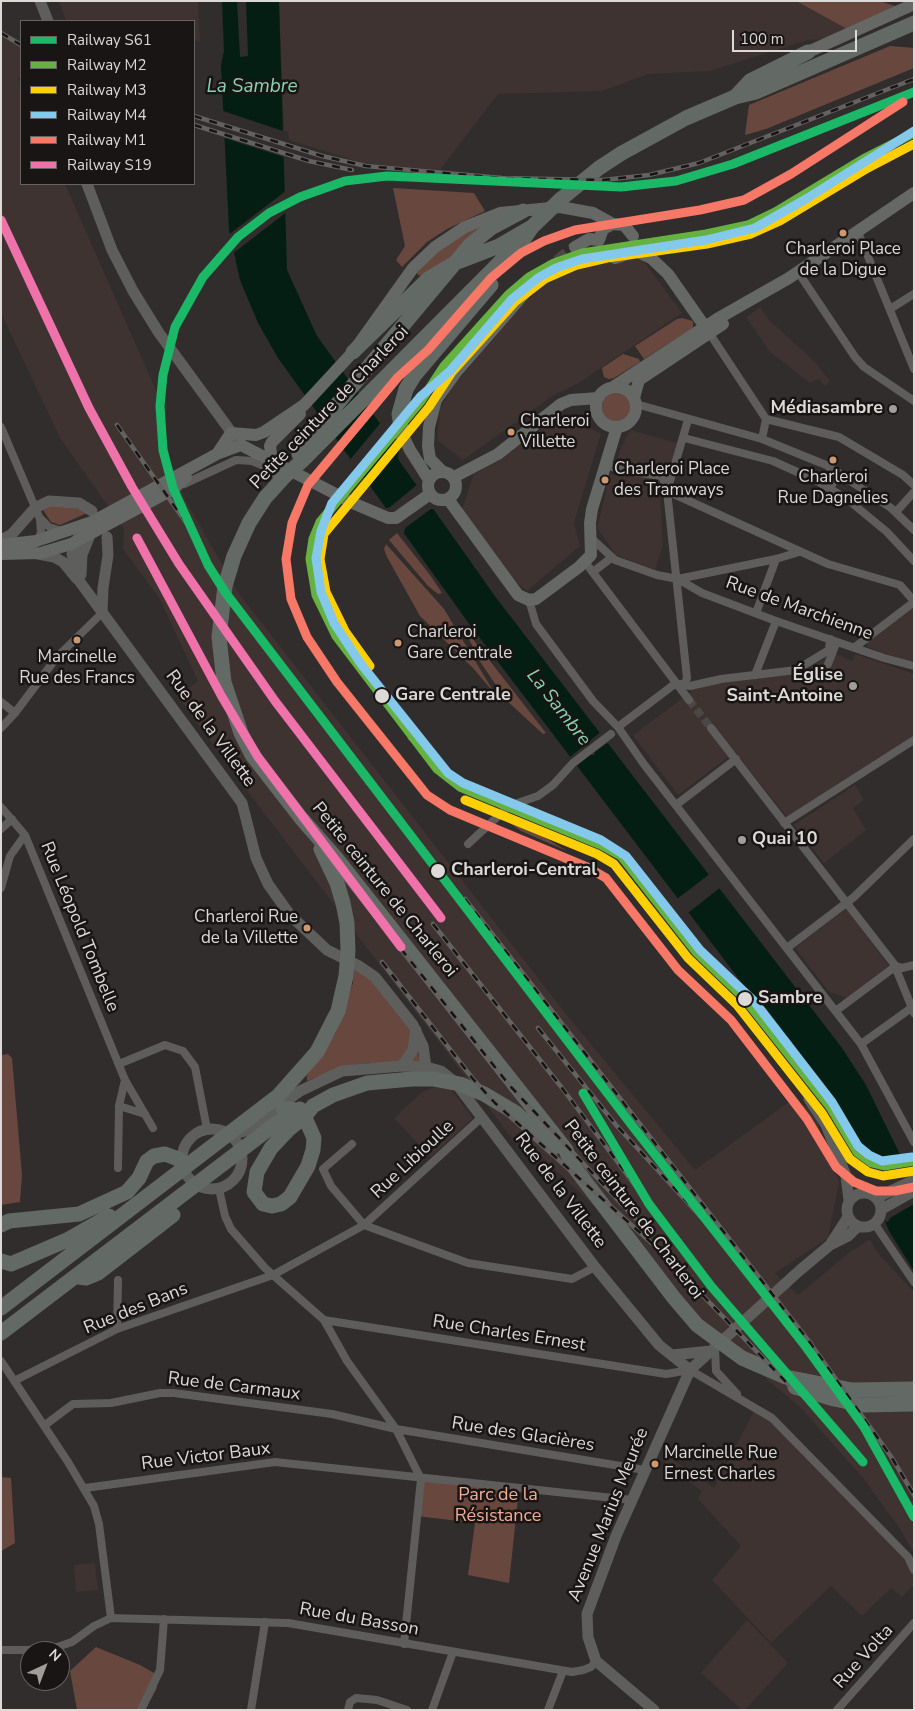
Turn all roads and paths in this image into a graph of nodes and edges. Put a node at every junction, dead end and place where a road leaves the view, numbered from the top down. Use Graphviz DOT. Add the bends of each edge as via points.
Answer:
graph roads {
  1 [pos="40,1"];
  2 [pos="914,4"];
  3 [pos="48,20"];
  4 [pos="914,23"];
  5 [pos="808,52"];
  6 [pos="753,86"];
  7 [pos="87,185"];
  8 [pos="914,193"];
  9 [pos="523,211"];
  10 [pos="613,224"];
  11 [pos="532,227"];
  12 [pos="858,232"];
  13 [pos="601,244"];
  14 [pos="632,245"];
  15 [pos="519,246"];
  16 [pos="575,247"];
  17 [pos="543,272"];
  18 [pos="798,272"];
  19 [pos="914,294"];
  20 [pos="890,309"];
  21 [pos="707,331"];
  22 [pos="353,352"];
  23 [pos="914,369"];
  24 [pos="613,387"];
  25 [pos="598,398"];
  26 [pos="635,401"];
  27 [pos="914,401"];
  28 [pos="289,419"];
  29 [pos="766,419"];
  30 [pos="688,420"];
  31 [pos="1,427"];
  32 [pos="617,427"];
  33 [pos="231,434"];
  34 [pos="402,434"];
  35 [pos="684,438"];
  36 [pos="762,439"];
  37 [pos="242,445"];
  38 [pos="217,454"];
  39 [pos="272,461"];
  40 [pos="203,462"];
  41 [pos="606,465"];
  42 [pos="442,471"];
  43 [pos="838,472"];
  44 [pos="280,477"];
  45 [pos="454,477"];
  46 [pos="429,480"];
  47 [pos="914,485"];
  48 [pos="830,489"];
  49 [pos="172,490"];
  50 [pos="668,492"];
  51 [pos="914,492"];
  52 [pos="29,494"];
  53 [pos="430,495"];
  54 [pos="448,500"];
  55 [pos="49,501"];
  56 [pos="31,512"];
  57 [pos="896,512"];
  58 [pos="92,516"];
  59 [pos="40,518"];
  60 [pos="914,530"];
  61 [pos="78,537"];
  62 [pos="108,537"];
  63 [pos="590,537"];
  64 [pos="1,540"];
  65 [pos="38,540"];
  66 [pos="1,545"];
  67 [pos="799,552"];
  68 [pos="31,553"];
  69 [pos="1,554"];
  70 [pos="611,558"];
  71 [pos="776,560"];
  72 [pos="914,561"];
  73 [pos="589,567"];
  74 [pos="678,579"];
  75 [pos="80,582"];
  76 [pos="524,598"];
  77 [pos="914,602"];
  78 [pos="102,613"];
  79 [pos="756,613"];
  80 [pos="776,621"];
  81 [pos="833,640"];
  82 [pos="855,647"];
  83 [pos="828,664"];
  84 [pos="913,666"];
  85 [pos="755,674"];
  86 [pos="676,683"];
  87 [pos="684,683"];
  88 [pos="689,700"];
  89 [pos="1,702"];
  90 [pos="15,713"];
  91 [pos="618,727"];
  92 [pos="1,728"];
  93 [pos="711,728"];
  94 [pos="611,734"];
  95 [pos="914,740"];
  96 [pos="736,759"];
  97 [pos="676,806"];
  98 [pos="1,807"];
  99 [pos="301,818"];
  100 [pos="12,819"];
  101 [pos="784,824"];
  102 [pos="1,829"];
  103 [pos="25,835"];
  104 [pos="914,839"];
  105 [pos="468,844"];
  106 [pos="1,888"];
  107 [pos="847,902"];
  108 [pos="787,948"];
  109 [pos="914,965"];
  110 [pos="896,966"];
  111 [pos="913,1008"];
  112 [pos="837,1010"];
  113 [pos="416,1030"];
  114 [pos="862,1044"];
  115 [pos="119,1064"];
  116 [pos="402,1066"];
  117 [pos="426,1067"];
  118 [pos="365,1069"];
  119 [pos="126,1080"];
  120 [pos="810,1099"];
  121 [pos="280,1102"];
  122 [pos="119,1106"];
  123 [pos="313,1106"];
  124 [pos="145,1114"];
  125 [pos="482,1116"];
  126 [pos="153,1128"];
  127 [pos="207,1129"];
  128 [pos="230,1135"];
  129 [pos="914,1142"];
  130 [pos="352,1144"];
  131 [pos="240,1146"];
  132 [pos="571,1164"];
  133 [pos="182,1166"];
  134 [pos="118,1168"];
  135 [pos="846,1176"];
  136 [pos="914,1180"];
  137 [pos="197,1186"];
  138 [pos="219,1189"];
  139 [pos="914,1191"];
  140 [pos="850,1200"];
  141 [pos="874,1205"];
  142 [pos="848,1217"];
  143 [pos="1,1224"];
  144 [pos="364,1225"];
  145 [pos="858,1226"];
  146 [pos="89,1234"];
  147 [pos="827,1247"];
  148 [pos="1,1261"];
  149 [pos="595,1267"];
  150 [pos="273,1275"];
  151 [pos="75,1277"];
  152 [pos="118,1280"];
  153 [pos="914,1282"];
  154 [pos="1,1308"];
  155 [pos="1,1318"];
  156 [pos="324,1320"];
  157 [pos="117,1329"];
  158 [pos="1,1333"];
  159 [pos="713,1349"];
  160 [pos="672,1355"];
  161 [pos="1,1361"];
  162 [pos="690,1370"];
  163 [pos="769,1371"];
  164 [pos="14,1381"];
  165 [pos="914,1389"];
  166 [pos="914,1404"];
  167 [pos="749,1405"];
  168 [pos="45,1425"];
  169 [pos="396,1429"];
  170 [pos="645,1470"];
  171 [pos="421,1479"];
  172 [pos="85,1488"];
  173 [pos="632,1500"];
  174 [pos="914,1570"];
  175 [pos="111,1618"];
  176 [pos="164,1619"];
  177 [pos="265,1622"];
  178 [pos="914,1623"];
  179 [pos="404,1644"];
  180 [pos="1,1650"];
  181 [pos="453,1652"];
  182 [pos="596,1661"];
  183 [pos="563,1671"];
  184 [pos="141,1710"];
  185 [pos="251,1710"];
  186 [pos="348,1710"];
  187 [pos="407,1710"];
  188 [pos="432,1710"];
  189 [pos="548,1710"];
  190 [pos="654,1710"];
  191 [pos="837,1710"];
  1 -- 3 [label="main road"];
  2 -- 5 [label="main road"];
  4 -- 6 [label="highway" via="847,52"];
  5 -- 6 [label="highway"];
  6 -- 11 [label="highway, Petite ceinture de Charleroi" via="611,160 576,186"];
  7 -- 33 [label="main road" via="112,250 133,291"];
  8 -- 12 [label="main road"];
  9 -- 10 [label="main road" via="560,207 577,209 594,213"];
  9 -- 22 [label="main road" via="515,210 482,219 447,238 422,258"];
  9 -- 44 [label="highway" via="481,235 324,420"];
  10 -- 13 [label="main road" via="603,229"];
  10 -- 14 [label="main road" via="624,225"];
  11 -- 15 [label="highway, Petite ceinture de Charleroi"];
  11 -- 22 [label="highway" via="499,246 455,263 428,278"];
  12 -- 18 [label="main road"];
  12 -- 20 [label="street"];
  13 -- 14 [label="main road" via="609,256 622,257"];
  13 -- 16 [label="main road" via="589,239"];
  14 -- 21 [label="main road" via="668,274"];
  15 -- 34 [label="highway" via="516,259 410,382 399,414"];
  15 -- 44 [label="highway, Petite ceinture de Charleroi" via="508,253 303,460"];
  17 -- 42 [label="main road" via="436,400 428,446 430,459"];
  18 -- 21 [label="main road"];
  18 -- 27 [label="street" via="855,357 864,367"];
  19 -- 20 [label="street"];
  20 -- 23 [label="street"];
  21 -- 24 [label="main road"];
  21 -- 26 [label="main road" via="639,380"];
  21 -- 29 [label="street"];
  22 -- 28 [label="main road"];
  24 -- 25 [label="main road"];
  24 -- 26 [label="main road" via="626,389"];
  25 -- 32 [label="main road" via="596,409 600,419"];
  25 -- 45 [label="main road" via="561,404 498,454"];
  26 -- 30 [label="street"];
  26 -- 32 [label="main road" via="632,420"];
  28 -- 33 [label="main road" via="256,435"];
  28 -- 39 [label="main road" via="270,446"];
  29 -- 36 [label="street"];
  29 -- 47 [label="street" via="838,437 903,475"];
  30 -- 35 [label="street"];
  30 -- 36 [label="street"];
  31 -- 52 [label="street"];
  32 -- 41 [label="main road"];
  33 -- 37 [label="main road"];
  33 -- 38 [label="main road"];
  34 -- 46 [label="main road"];
  35 -- 48 [label="street" via="773,462"];
  35 -- 50 [label="street"];
  36 -- 43 [label="street"];
  37 -- 38 [label="main road"];
  37 -- 39 [label="main road"];
  38 -- 40 [label="main road"];
  39 -- 53 [label="main road" via="388,518 396,518"];
  40 -- 49 [label="main road"];
  40 -- 58 [label="main road"];
  41 -- 50 [label="street" via="662,476"];
  41 -- 63 [label="main road" via="592,509"];
  42 -- 45 [label="main road"];
  42 -- 46 [label="main road"];
  43 -- 48 [label="street"];
  43 -- 57 [label="street"];
  44 -- 49 [label="street" via="252,461 236,460"];
  44 -- 99 [label="highway, Petite ceinture de Charleroi" via="255,514 234,556 222,600 220,656 224,682 240,733"];
  45 -- 54 [label="main road" via="456,490"];
  46 -- 53 [label="main road"];
  48 -- 72 [label="street" via="887,532"];
  49 -- 61 [label="main road"];
  50 -- 67 [label="street"];
  50 -- 74 [label="street"];
  51 -- 57 [label="street"];
  52 -- 55 [label="street"];
  52 -- 56 [label="street"];
  53 -- 54 [label="main road"];
  54 -- 76 [label="main road"];
  55 -- 56 [label="main road"];
  55 -- 58 [label="main road" via="79,503"];
  56 -- 59 [label="street"];
  56 -- 64 [label="main road" via="12,534"];
  57 -- 60 [label="street"];
  58 -- 61 [label="main road"];
  59 -- 61 [label="street" via="49,527"];
  59 -- 65 [label="street"];
  61 -- 65 [label="main road"];
  61 -- 68 [label="main road" via="55,549"];
  61 -- 75 [label="main road, Rue de la Villette" via="72,558"];
  62 -- 78 [label="main road"];
  63 -- 70 [label="street"];
  63 -- 73 [label="main road"];
  65 -- 66 [label="main road"];
  65 -- 68 [label="street"];
  67 -- 71 [label="street"];
  67 -- 77 [label="street" via="836,567 900,585"];
  68 -- 69 [label="main road"];
  68 -- 75 [label="main road, Rue de la Villette" via="57,558"];
  70 -- 73 [label="street"];
  70 -- 74 [label="street"];
  71 -- 74 [label="street"];
  71 -- 79 [label="street"];
  73 -- 76 [label="main road" via="536,599"];
  73 -- 86 [label="street"];
  74 -- 79 [label="street, Rue de Marchienne" via="702,593"];
  74 -- 87 [label="street" via="687,678"];
  75 -- 78 [label="main road, Rue de la Villette"];
  76 -- 91 [label="street" via="536,624 593,701"];
  77 -- 82 [label="street"];
  78 -- 90 [label="street" via="57,657"];
  78 -- 113 [label="main road, Rue de la Villette" via="242,803 256,858 268,884 290,914 327,950 368,970"];
  79 -- 80 [label="street, Rue de Marchienne"];
  80 -- 81 [label="street, Rue de Marchienne"];
  80 -- 85 [label="street"];
  81 -- 82 [label="street, Rue de Marchienne"];
  81 -- 83 [label="street"];
  81 -- 85 [label="street" via="829,650 796,670"];
  82 -- 84 [label="street, Rue de Marchienne"];
  85 -- 87 [label="street" via="690,686"];
  86 -- 87 [label="street"];
  86 -- 88 [label="street"];
  86 -- 91 [label="street"];
  89 -- 90 [label="street"];
  90 -- 92 [label="street"];
  91 -- 97 [label="street"];
  93 -- 96 [label="street"];
  94 -- 105 [label="street" via="538,796 509,806"];
  95 -- 101 [label="street"];
  96 -- 97 [label="street"];
  96 -- 101 [label="street"];
  97 -- 108 [label="street"];
  98 -- 100 [label="street, Rue Léopold Tombelle"];
  99 -- 121 [label="highway" via="337,883 348,923 348,964 342,999 328,1034"];
  99 -- 132 [label="highway, Petite ceinture de Charleroi" via="560,1142"];
  100 -- 102 [label="street"];
  100 -- 103 [label="street, Rue Léopold Tombelle"];
  101 -- 107 [label="street"];
  103 -- 106 [label="street" via="10,856"];
  103 -- 115 [label="street, Rue Léopold Tombelle"];
  104 -- 107 [label="street"];
  107 -- 108 [label="street"];
  107 -- 110 [label="street"];
  108 -- 112 [label="street"];
  109 -- 110 [label="street"];
  110 -- 111 [label="street"];
  110 -- 112 [label="street"];
  111 -- 114 [label="street"];
  112 -- 114 [label="street"];
  113 -- 116 [label="main road" via="413,1050"];
  113 -- 117 [label="main road, Rue de la Villette"];
  114 -- 129 [label="street"];
  115 -- 119 [label="street, Rue Léopold Tombelle"];
  115 -- 127 [label="street" via="165,1045 183,1051 195,1067"];
  116 -- 117 [label="main road"];
  116 -- 118 [label="main road"];
  117 -- 125 [label="main road, Rue de la Villette" via="450,1077"];
  118 -- 121 [label="main road"];
  118 -- 128 [label="main road" via="351,1069 316,1081 245,1131"];
  119 -- 122 [label="street"];
  119 -- 124 [label="street, Rue Léopold Tombelle"];
  120 -- 135 [label="main road" via="826,1125"];
  121 -- 123 [label="highway" via="295,1110 306,1120 314,1138 312,1157 293,1192 281,1204 272,1206 259,1200 254,1192 261,1163 271,1148 288,1130 306,1115"];
  121 -- 131 [label="main road"];
  121 -- 146 [label="highway"];
  122 -- 124 [label="street"];
  122 -- 134 [label="street"];
  123 -- 132 [label="highway" via="351,1087 374,1081 412,1079 448,1082 484,1094 516,1113"];
  123 -- 151 [label="highway" via="304,1106 274,1125"];
  124 -- 126 [label="street, Rue Léopold Tombelle"];
  125 -- 144 [label="street, Rue Libioulle"];
  125 -- 149 [label="main road, Rue de la Villette"];
  127 -- 128 [label="main road"];
  127 -- 133 [label="main road" via="191,1136 182,1151"];
  128 -- 131 [label="main road"];
  130 -- 144 [label="street" via="323,1169 331,1186"];
  131 -- 138 [label="main road" via="239,1173 227,1186"];
  132 -- 163 [label="highway, Petite ceinture de Charleroi" via="697,1325 742,1358"];
  133 -- 137 [label="main road"];
  133 -- 143 [label="highway" via="165,1154 151,1157 127,1192 79,1214"];
  133 -- 155 [label="highway" via="174,1188 165,1196"];
  135 -- 140 [label="main road"];
  135 -- 141 [label="main road"];
  136 -- 141 [label="main road"];
  137 -- 138 [label="main road"];
  137 -- 151 [label="highway" via="172,1216 119,1258 93,1276"];
  138 -- 150 [label="street" via="225,1216 232,1229"];
  139 -- 141 [label="main road"];
  140 -- 141 [label="main road" via="853,1196"];
  140 -- 142 [label="main road"];
  141 -- 145 [label="main road" via="867,1226"];
  141 -- 153 [label="street"];
  142 -- 145 [label="main road"];
  142 -- 147 [label="main road, Avenue Marius Meurée"];
  144 -- 149 [label="street" via="468,1263 572,1279"];
  144 -- 150 [label="street, Rue Libioulle"];
  145 -- 147 [label="main road, Avenue Marius Meurée" via="848,1236"];
  146 -- 148 [label="highway" via="11,1264"];
  146 -- 154 [label="highway"];
  147 -- 159 [label="main road, Avenue Marius Meurée"];
  149 -- 160 [label="main road, Rue de la Villette" via="659,1345"];
  150 -- 156 [label="street"];
  150 -- 157 [label="street, Rue des Bans"];
  151 -- 158 [label="highway"];
  152 -- 157 [label="street"];
  156 -- 162 [label="street, Rue Charles Ernest" via="666,1374"];
  156 -- 169 [label="street" via="348,1361"];
  157 -- 164 [label="street, Rue des Bans"];
  159 -- 160 [label="main road"];
  159 -- 162 [label="main road, Avenue Marius Meurée"];
  159 -- 167 [label="street" via="716,1371 721,1379"];
  160 -- 162 [label="main road, Rue de la Villette"];
  161 -- 164 [label="street"];
  162 -- 167 [label="street"];
  162 -- 170 [label="main road, Avenue Marius Meurée"];
  163 -- 165 [label="highway, Petite ceinture de Charleroi" via="842,1388 867,1391"];
  163 -- 166 [label="highway" via="781,1382 834,1399 878,1406"];
  164 -- 168 [label="street"];
  167 -- 174 [label="street" via="772,1418 794,1439 908,1557"];
  168 -- 169 [label="street, Rue de Carmaux" via="73,1404 111,1402 160,1393 272,1405 364,1420"];
  168 -- 172 [label="street"];
  169 -- 170 [label="street, Rue des Glacières"];
  169 -- 171 [label="street"];
  170 -- 173 [label="main road, Avenue Marius Meurée"];
  171 -- 172 [label="street, Rue Victor Baux" via="275,1462"];
  171 -- 173 [label="street, Rue Victor Baux"];
  171 -- 179 [label="street"];
  172 -- 175 [label="street" via="99,1524"];
  173 -- 182 [label="main road, Avenue Marius Meurée" via="587,1614 588,1637"];
  175 -- 176 [label="street, Rue du Basson"];
  175 -- 180 [label="street" via="72,1642 47,1650"];
  176 -- 177 [label="street, Rue du Basson"];
  176 -- 184 [label="street" via="160,1670"];
  177 -- 179 [label="street, Rue du Basson" via="319,1627"];
  177 -- 185 [label="street"];
  178 -- 191 [label="street, Rue Volta"];
  179 -- 181 [label="street, Rue du Basson"];
  181 -- 183 [label="street, Rue du Basson"];
  181 -- 188 [label="street"];
  182 -- 183 [label="street, Rue du Basson" via="583,1670"];
  182 -- 190 [label="main road"];
  183 -- 189 [label="street"];
  186 -- 187 [label="street" via="350,1702 356,1698 376,1700"];
}
